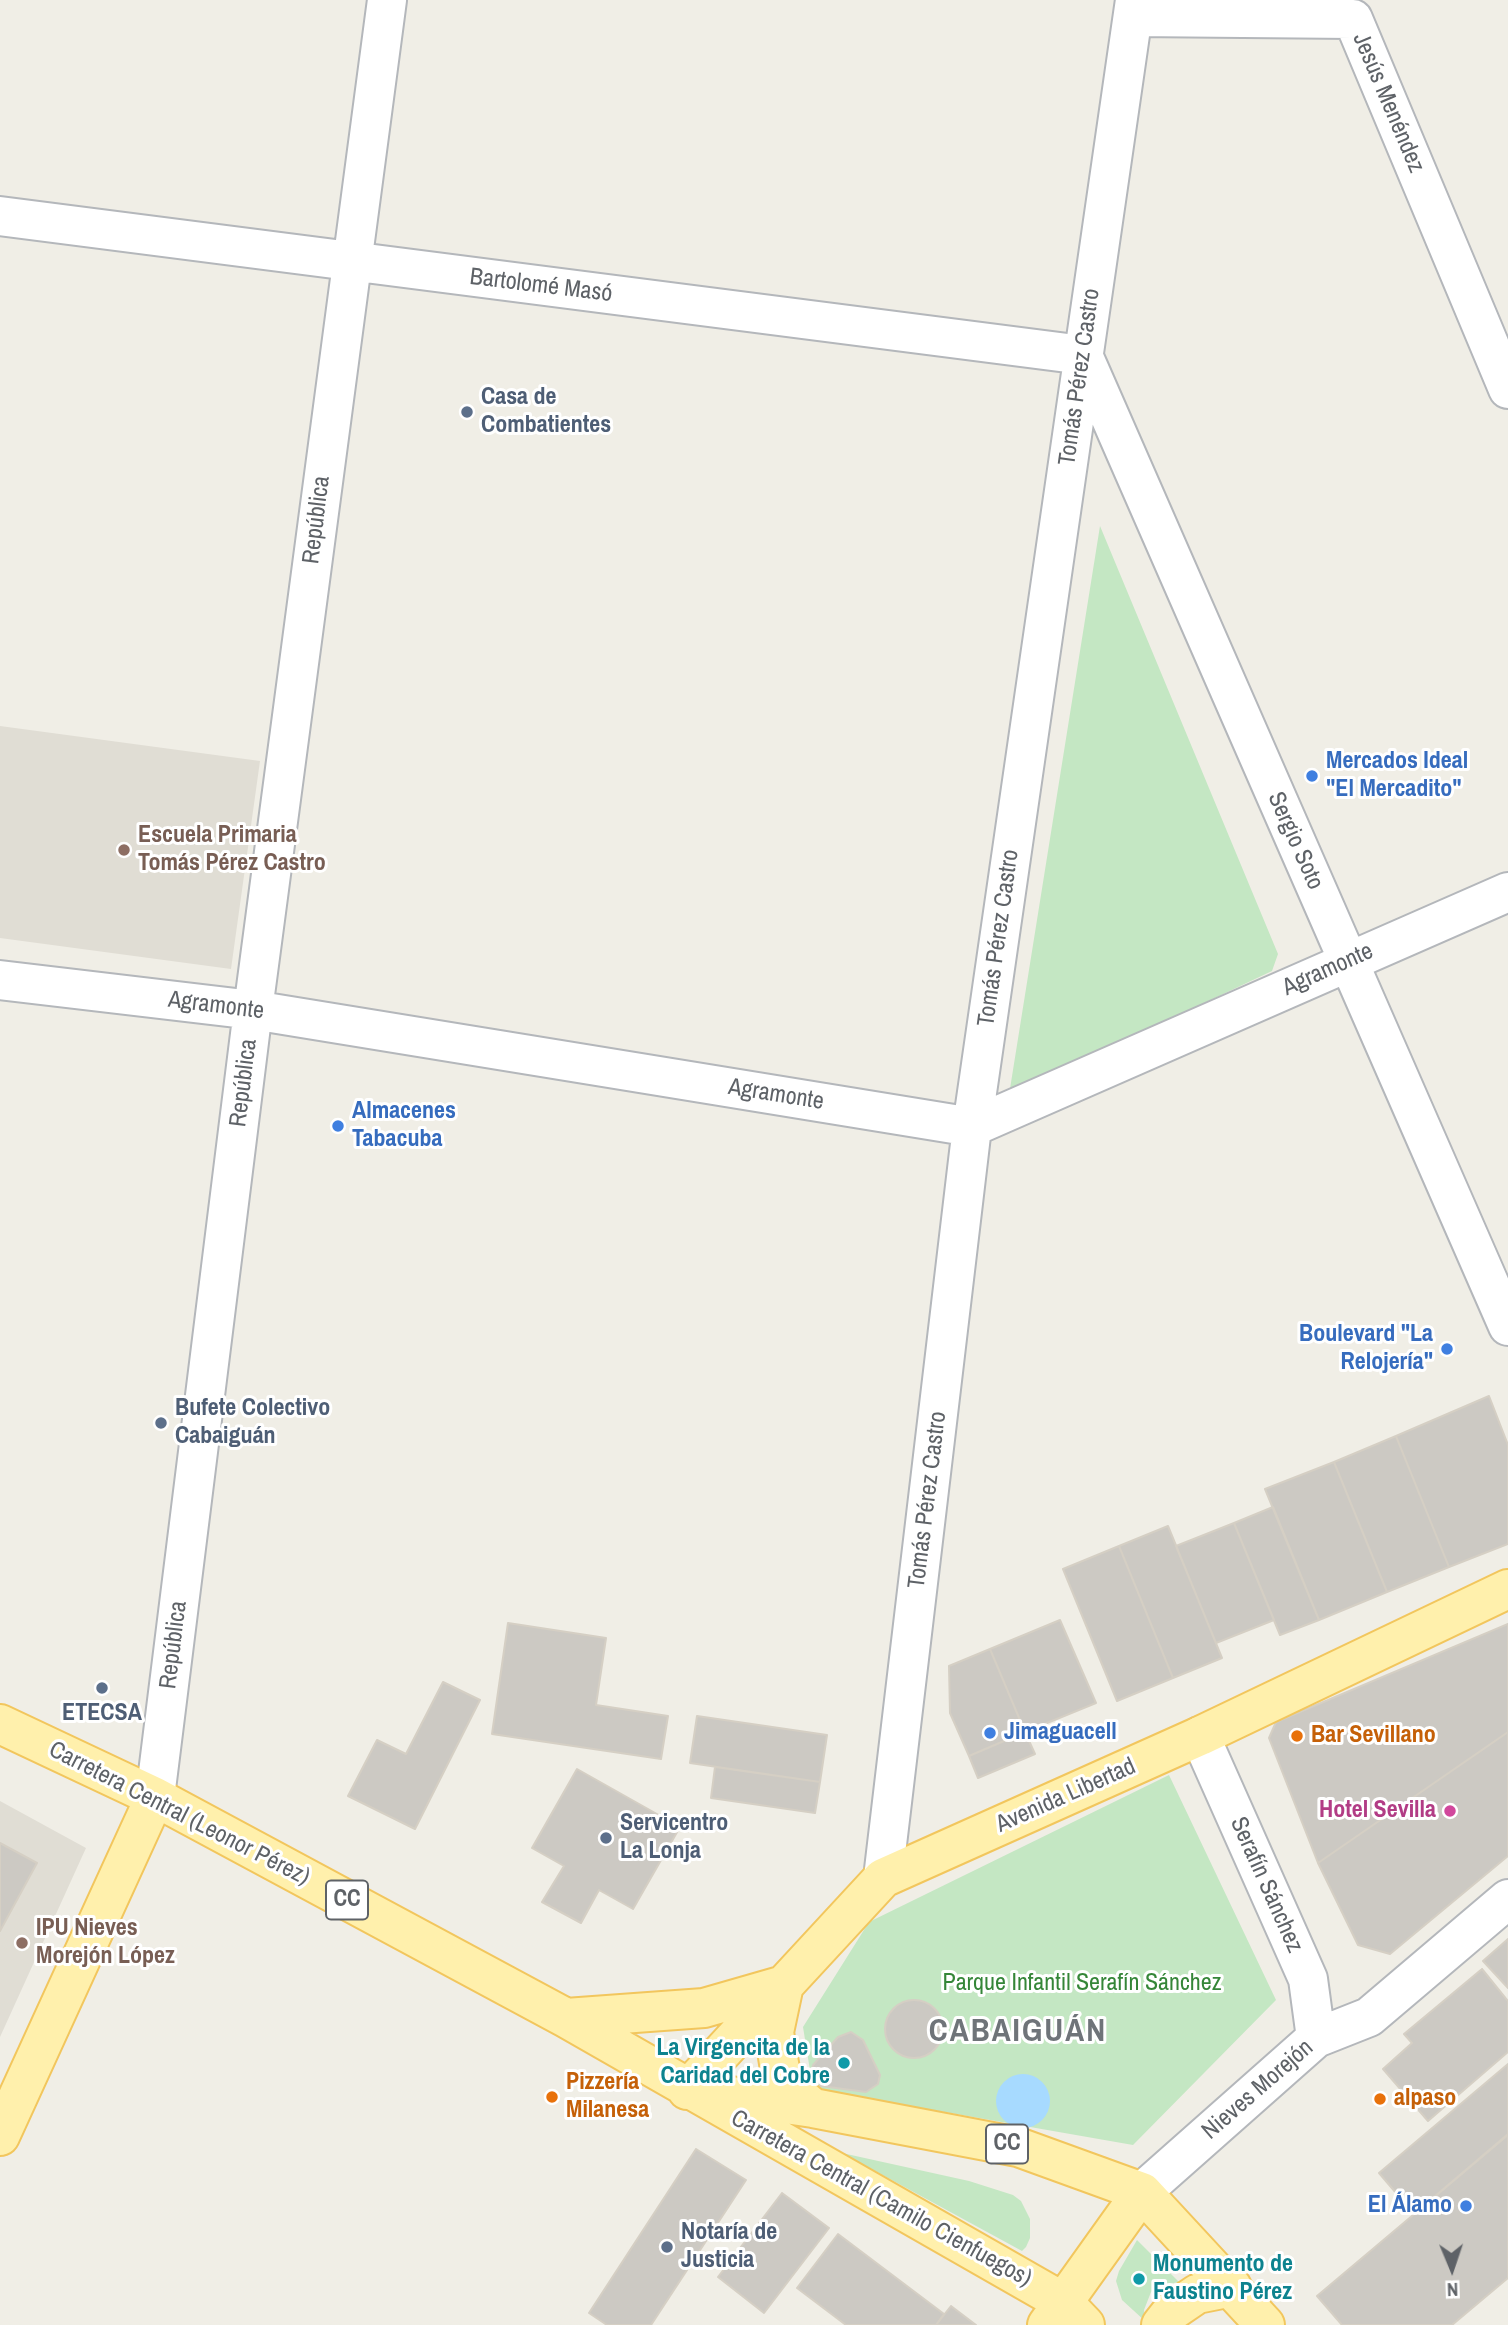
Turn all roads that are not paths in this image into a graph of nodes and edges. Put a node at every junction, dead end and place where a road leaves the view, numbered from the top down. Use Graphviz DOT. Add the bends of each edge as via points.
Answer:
graph roads {
  1 [pos="387,0"];
  2 [pos="1135,8"];
  3 [pos="0,216"];
  4 [pos="350,262"];
  5 [pos="1083,355"];
  6 [pos="1508,389"];
  7 [pos="1508,892"];
  8 [pos="1348,961"];
  9 [pos="0,980"];
  10 [pos="253,1010"];
  11 [pos="972,1127"];
  12 [pos="1508,1326"];
  13 [pos="1508,1589"];
  14 [pos="0,1724"];
  15 [pos="1200,1736"];
  16 [pos="155,1797"];
  17 [pos="883,1878"];
  18 [pos="1508,1899"];
  19 [pos="784,1985"];
  20 [pos="566,2018"];
  21 [pos="1316,2038"];
  22 [pos="687,2090"];
  23 [pos="813,2108"];
  24 [pos="0,2136"];
  25 [pos="1142,2192"];
  26 [pos="1232,2287"];
  27 [pos="1065,2317"];
  28 [pos="1161,2325"];
  29 [pos="1265,2325"];
  1 -- 4 [label="street, República"];
  2 -- 5 [label="street, Tomás Pérez Castro"];
  2 -- 6 [label="street, Jesús Menéndez" via="1353,19"];
  3 -- 4 [label="street, Bartolomé Masó"];
  4 -- 5 [label="street, Bartolomé Masó"];
  4 -- 10 [label="street, República"];
  5 -- 8 [label="street, Sergio Soto"];
  5 -- 11 [label="street, Tomás Pérez Castro"];
  7 -- 8 [label="street, Agramonte"];
  8 -- 11 [label="street, Agramonte"];
  8 -- 12 [label="street, Sergio Soto"];
  9 -- 10 [label="street, Agramonte"];
  10 -- 11 [label="street, Agramonte"];
  10 -- 16 [label="street, República"];
  11 -- 17 [label="street, Tomás Pérez Castro"];
  13 -- 15 [label="main road, Avenida Libertad"];
  14 -- 16 [label="main road, Carretera Central (Leonor Pérez) / CC"];
  15 -- 17 [label="main road, Avenida Libertad"];
  15 -- 21 [label="street, Serafín Sánchez" via="1308,1979"];
  16 -- 20 [label="main road, Carretera Central (Leonor Pérez) / CC"];
  16 -- 24 [label="main road, República"];
  17 -- 19 [label="main road, Avenida Libertad"];
  18 -- 21 [label="street, Nieves Morejón" via="1369,2017"];
  19 -- 20 [label="main road" via="704,2008"];
  19 -- 22 [label="main road, Avenida Libertad"];
  19 -- 23 [label="main road" via="774,2032 782,2082"];
  20 -- 22 [label="main road, Carretera Central (Leonor Pérez) / CC"];
  21 -- 25 [label="street, Nieves Morejón"];
  22 -- 23 [label="main road, Carretera Central (Camilo Cienfuegos) / CC"];
  22 -- 27 [label="main road, Carretera Central (Camilo Cienfuegos) / CC"];
  23 -- 25 [label="main road, Carretera Central (Camilo Cienfuegos) / CC" via="1018,2147"];
  25 -- 26 [label="main road, Carretera Central (Camilo Cienfuegos) / CC"];
  25 -- 27 [label="main road, Nieves Morejón"];
  26 -- 28 [label="main road" via="1197,2294"];
  26 -- 29 [label="main road, Carretera Central (Camilo Cienfuegos) / CC"];
}
